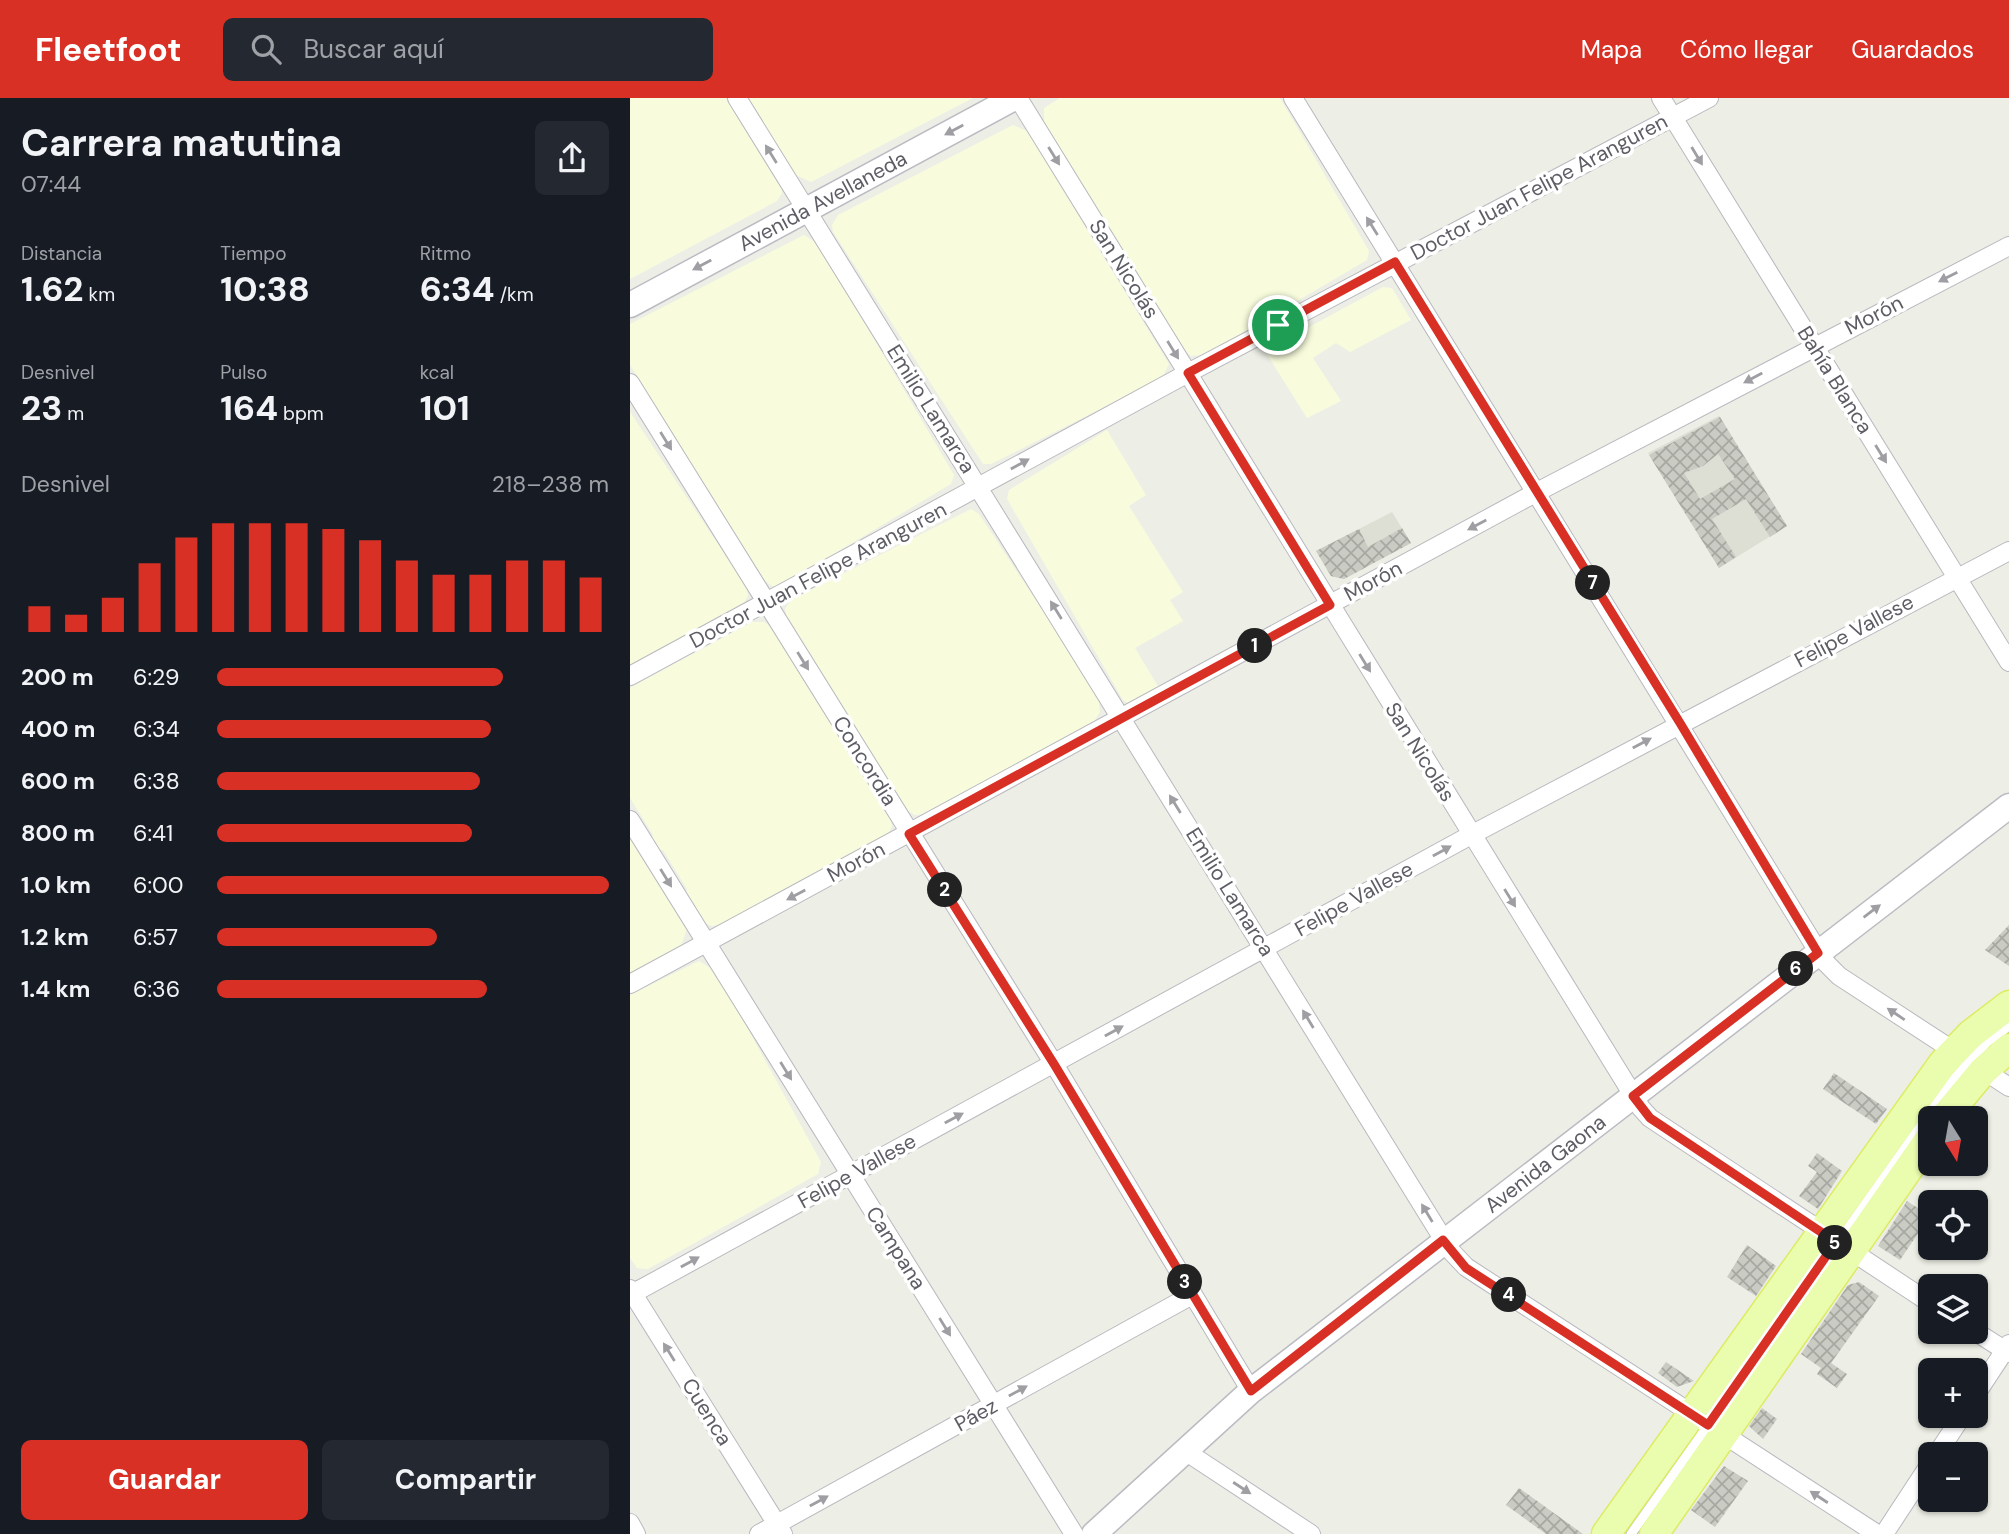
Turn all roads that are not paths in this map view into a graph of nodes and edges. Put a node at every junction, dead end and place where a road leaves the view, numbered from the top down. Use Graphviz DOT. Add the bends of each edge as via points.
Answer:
graph roads {
  1 [pos="737,98"];
  2 [pos="1016,98"];
  3 [pos="1293,98"];
  4 [pos="1661,98"];
  5 [pos="1709,98"];
  6 [pos="1673,117"];
  7 [pos="806,209"];
  8 [pos="2009,246"];
  9 [pos="1395,262"];
  10 [pos="630,304"];
  11 [pos="1813,346"];
  12 [pos="1188,373"];
  13 [pos="630,383"];
  14 [pos="980,487"];
  15 [pos="1537,492"];
  16 [pos="2009,551"];
  17 [pos="1957,577"];
  18 [pos="767,603"];
  19 [pos="1330,605"];
  20 [pos="2009,662"];
  21 [pos="630,676"];
  22 [pos="1122,718"];
  23 [pos="1680,723"];
  24 [pos="2009,806"];
  25 [pos="630,820"];
  26 [pos="909,834"];
  27 [pos="1471,835"];
  28 [pos="707,943"];
  29 [pos="1264,947"];
  30 [pos="1818,953"];
  31 [pos="630,984"];
  32 [pos="2009,1005"];
  33 [pos="2009,1026"];
  34 [pos="2009,1048"];
  35 [pos="1968,1061"];
  36 [pos="1054,1064"];
  37 [pos="2009,1087"];
  38 [pos="1633,1096"];
  39 [pos="1949,1106"];
  40 [pos="1918,1151"];
  41 [pos="850,1174"];
  42 [pos="1443,1240"];
  43 [pos="1836,1242"];
  44 [pos="631,1293"];
  45 [pos="1192,1294"];
  46 [pos="1918,1295"];
  47 [pos="1988,1338"];
  48 [pos="2008,1349"];
  49 [pos="1988,1377"];
  50 [pos="1251,1391"];
  51 [pos="993,1405"];
  52 [pos="1708,1425"];
  53 [pos="1185,1451"];
  54 [pos="1918,1482"];
  55 [pos="630,1524"];
  56 [pos="780,1529"];
  57 [pos="636,1534"];
  58 [pos="759,1534"];
  59 [pos="1074,1534"];
  60 [pos="1094,1534"];
  61 [pos="1311,1534"];
  62 [pos="1606,1534"];
  63 [pos="1631,1534"];
  64 [pos="1654,1534"];
  65 [pos="1877,1534"];
  66 [pos="1884,1534"];
  7 -- 1 [label="street, Emilio Lamarca, one-way"];
  2 -- 7 [label="main road, Avenida Avellaneda, one-way"];
  2 -- 12 [label="street, San Nicolás, one-way"];
  9 -- 3 [label="street, one-way"];
  4 -- 6 [label="street, Bahía Blanca"];
  5 -- 6 [label="street, Doctor Juan Felipe Aranguren"];
  6 -- 9 [label="street, Doctor Juan Felipe Aranguren"];
  6 -- 11 [label="street, Bahía Blanca, one-way"];
  7 -- 10 [label="main road, Avenida Avellaneda, one-way"];
  7 -- 14 [label="street, Emilio Lamarca"];
  8 -- 11 [label="street, Morón, one-way"];
  9 -- 12 [label="street, Doctor Juan Felipe Aranguren"];
  9 -- 15 [label="street"];
  11 -- 15 [label="street, Morón, one-way"];
  11 -- 17 [label="street, Bahía Blanca, one-way"];
  14 -- 12 [label="street, Doctor Juan Felipe Aranguren, one-way"];
  12 -- 19 [label="street, San Nicolás"];
  13 -- 18 [label="street, Concordia, one-way"];
  14 -- 18 [label="street, Doctor Juan Felipe Aranguren"];
  22 -- 14 [label="street, Emilio Lamarca, one-way"];
  15 -- 19 [label="street, Morón, one-way"];
  15 -- 23 [label="street"];
  16 -- 17 [label="street, Felipe Vallese"];
  17 -- 20 [label="street, Bahía Blanca"];
  17 -- 23 [label="street, Felipe Vallese"];
  18 -- 21 [label="street, Doctor Juan Felipe Aranguren"];
  18 -- 26 [label="street, Concordia, one-way"];
  19 -- 22 [label="street, Morón"];
  19 -- 27 [label="street, San Nicolás, one-way"];
  22 -- 26 [label="street, Morón"];
  29 -- 22 [label="street, Emilio Lamarca, one-way"];
  27 -- 23 [label="street, Felipe Vallese, one-way"];
  23 -- 30 [label="street"];
  30 -- 24 [label="main road, Avenida Gaona, one-way"];
  25 -- 28 [label="street, Campana, one-way"];
  26 -- 28 [label="street, Morón, one-way"];
  26 -- 36 [label="street, Concordia"];
  29 -- 27 [label="street, Felipe Vallese, one-way"];
  27 -- 38 [label="street, San Nicolás, one-way"];
  28 -- 31 [label="street, Morón"];
  28 -- 41 [label="street, Campana, one-way"];
  36 -- 29 [label="street, Felipe Vallese, one-way"];
  42 -- 29 [label="street, Emilio Lamarca, one-way"];
  35 -- 30 [label="street, one-way" via="1839,976"];
  30 -- 38 [label="main road, Avenida Gaona"];
  32 -- 35 [label="main road"];
  33 -- 35 [label="lane"];
  34 -- 35 [label="main road"];
  35 -- 37 [label="street"];
  35 -- 39 [label="main road"];
  35 -- 43 [label="main road"];
  41 -- 36 [label="street, Felipe Vallese, one-way"];
  36 -- 45 [label="street, Concordia"];
  38 -- 42 [label="main road, Avenida Gaona"];
  38 -- 43 [label="street, San Nicolás" via="1650,1118"];
  40 -- 43 [label="main road"];
  44 -- 41 [label="street, Felipe Vallese, one-way"];
  41 -- 51 [label="street, Campana, one-way"];
  42 -- 50 [label="main road, Avenida Gaona"];
  42 -- 52 [label="street, Emilio Lamarca" via="1466,1268"];
  43 -- 46 [label="street, San Nicolás"];
  43 -- 52 [label="main road"];
  56 -- 44 [label="street, Cuenca, one-way"];
  45 -- 50 [label="street, Concordia"];
  51 -- 45 [label="street, Páez, one-way"];
  47 -- 48 [label="street"];
  48 -- 49 [label="street"];
  50 -- 53 [label="main road, Avenida Gaona"];
  56 -- 51 [label="street, Páez, one-way"];
  51 -- 59 [label="street, Campana"];
  52 -- 62 [label="main road"];
  52 -- 63 [label="lane"];
  52 -- 64 [label="main road"];
  65 -- 52 [label="street, Emilio Lamarca, one-way"];
  53 -- 60 [label="main road, Avenida Gaona"];
  53 -- 61 [label="street, one-way"];
  54 -- 66 [label="street"];
  55 -- 57 [label="street"];
  56 -- 58 [label="street, Páez"];
}
